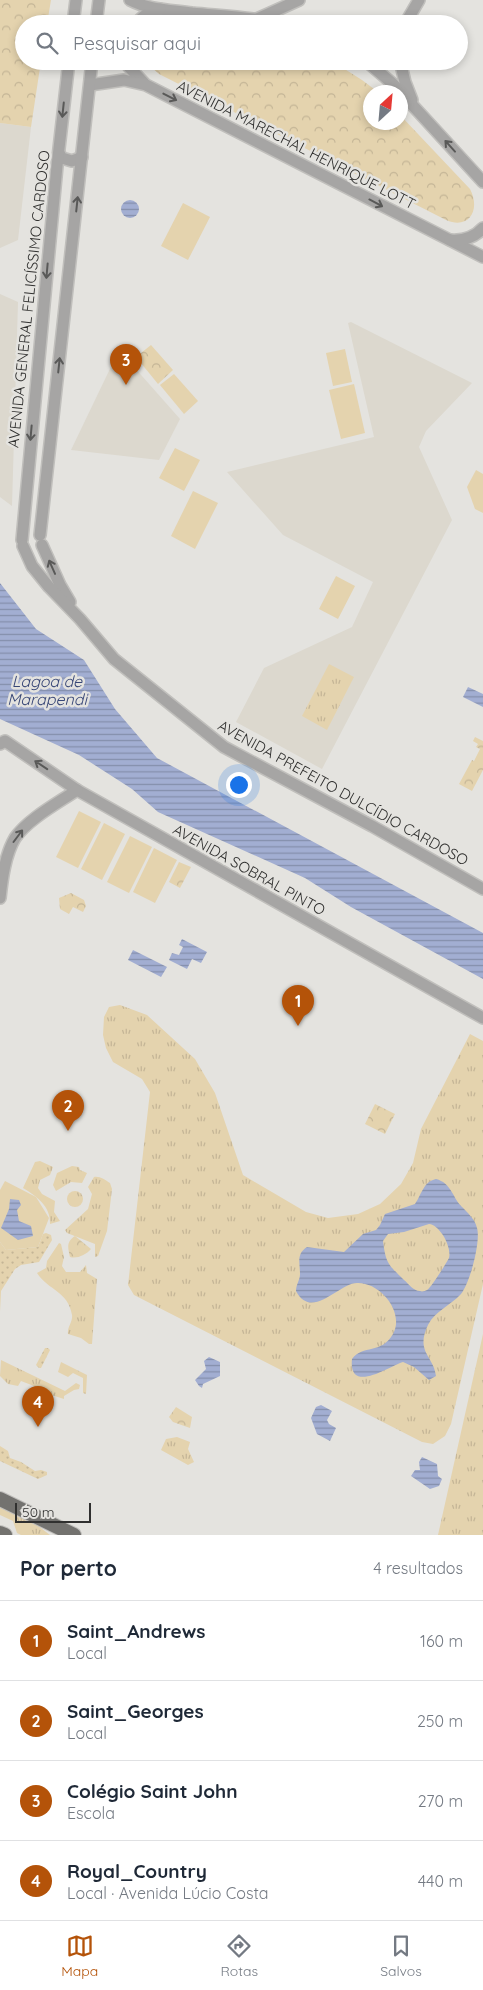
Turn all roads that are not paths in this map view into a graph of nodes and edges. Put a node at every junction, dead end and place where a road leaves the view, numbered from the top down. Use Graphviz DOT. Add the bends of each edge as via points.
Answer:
graph roads {
  1 [pos="76,0"];
  2 [pos="99,0"];
  3 [pos="130,0"];
  4 [pos="299,0"];
  5 [pos="419,0"];
  6 [pos="160,9"];
  7 [pos="74,15"];
  8 [pos="97,15"];
  9 [pos="146,15"];
  10 [pos="218,15"];
  11 [pos="265,15"];
  12 [pos="410,15"];
  13 [pos="68,70"];
  14 [pos="91,70"];
  15 [pos="131,70"];
  16 [pos="377,70"];
  17 [pos="402,70"];
  18 [pos="90,85"];
  19 [pos="146,85"];
  20 [pos="415,106"];
  21 [pos="59,153"];
  22 [pos="82,157"];
  23 [pos="483,182"];
  24 [pos="483,228"];
  25 [pos="446,239"];
  26 [pos="483,258"];
  27 [pos="44,304"];
  28 [pos="66,306"];
  29 [pos="34,398"];
  30 [pos="56,398"];
  31 [pos="41,540"];
  32 [pos="23,543"];
  33 [pos="80,619"];
  34 [pos="3,743"];
  35 [pos="77,790"];
  36 [pos="1,885"];
  37 [pos="483,889"];
  38 [pos="0,898"];
  39 [pos="483,1018"];
  40 [pos="0,1499"];
  41 [pos="0,1533"];
  42 [pos="70,1533"];
  43 [pos="5,1535"];
  1 -- 7 [label="street"];
  2 -- 8 [label="street"];
  3 -- 6 [label="street"];
  4 -- 11 [label="street"];
  5 -- 12 [label="street"];
  6 -- 9 [label="street"];
  6 -- 10 [label="street"];
  13 -- 21 [label="street, AVENIDA GENERAL FELICÍSSIMO CARDOSO, one-way"];
  14 -- 18 [label="street"];
  15 -- 19 [label="street"];
  16 -- 20 [label="street"];
  17 -- 20 [label="street"];
  18 -- 19 [label="street, AVENIDA MARECHAL HENRIQUE LOTT" via="124,80"];
  18 -- 22 [label="street"];
  19 -- 25 [label="street, AVENIDA MARECHAL HENRIQUE LOTT, one-way"];
  23 -- 20 [label="street, one-way"];
  21 -- 22 [label="street" via="66,161"];
  21 -- 27 [label="street, AVENIDA GENERAL FELICÍSSIMO CARDOSO, one-way"];
  28 -- 22 [label="street, one-way"];
  24 -- 25 [label="street" via="470,238"];
  25 -- 26 [label="street, AVENIDA MARECHAL HENRIQUE LOTT"];
  27 -- 28 [label="street" via="56,298 63,300"];
  27 -- 29 [label="street, AVENIDA GENERAL FELICÍSSIMO CARDOSO"];
  30 -- 28 [label="street, one-way"];
  29 -- 30 [label="street" via="38,404 47,407"];
  29 -- 32 [label="street, AVENIDA GENERAL FELICÍSSIMO CARDOSO, one-way"];
  30 -- 31 [label="street"];
  31 -- 32 [label="street" via="35,532 28,532"];
  31 -- 32 [label="street" via="38,550 31,552"];
  33 -- 31 [label="street, one-way" via="60,585"];
  32 -- 33 [label="street" via="32,566"];
  33 -- 37 [label="street, AVENIDA PREFEITO DULCÍDIO CARDOSO" via="114,659 224,747"];
  35 -- 34 [label="street, AVENIDA SOBRAL PINTO, one-way"];
  36 -- 35 [label="street, one-way" via="10,847 21,831"];
  35 -- 39 [label="street, AVENIDA SOBRAL PINTO"];
  36 -- 38 [label="street"];
  40 -- 42 [label="main road"];
  41 -- 43 [label="main road"];
}
